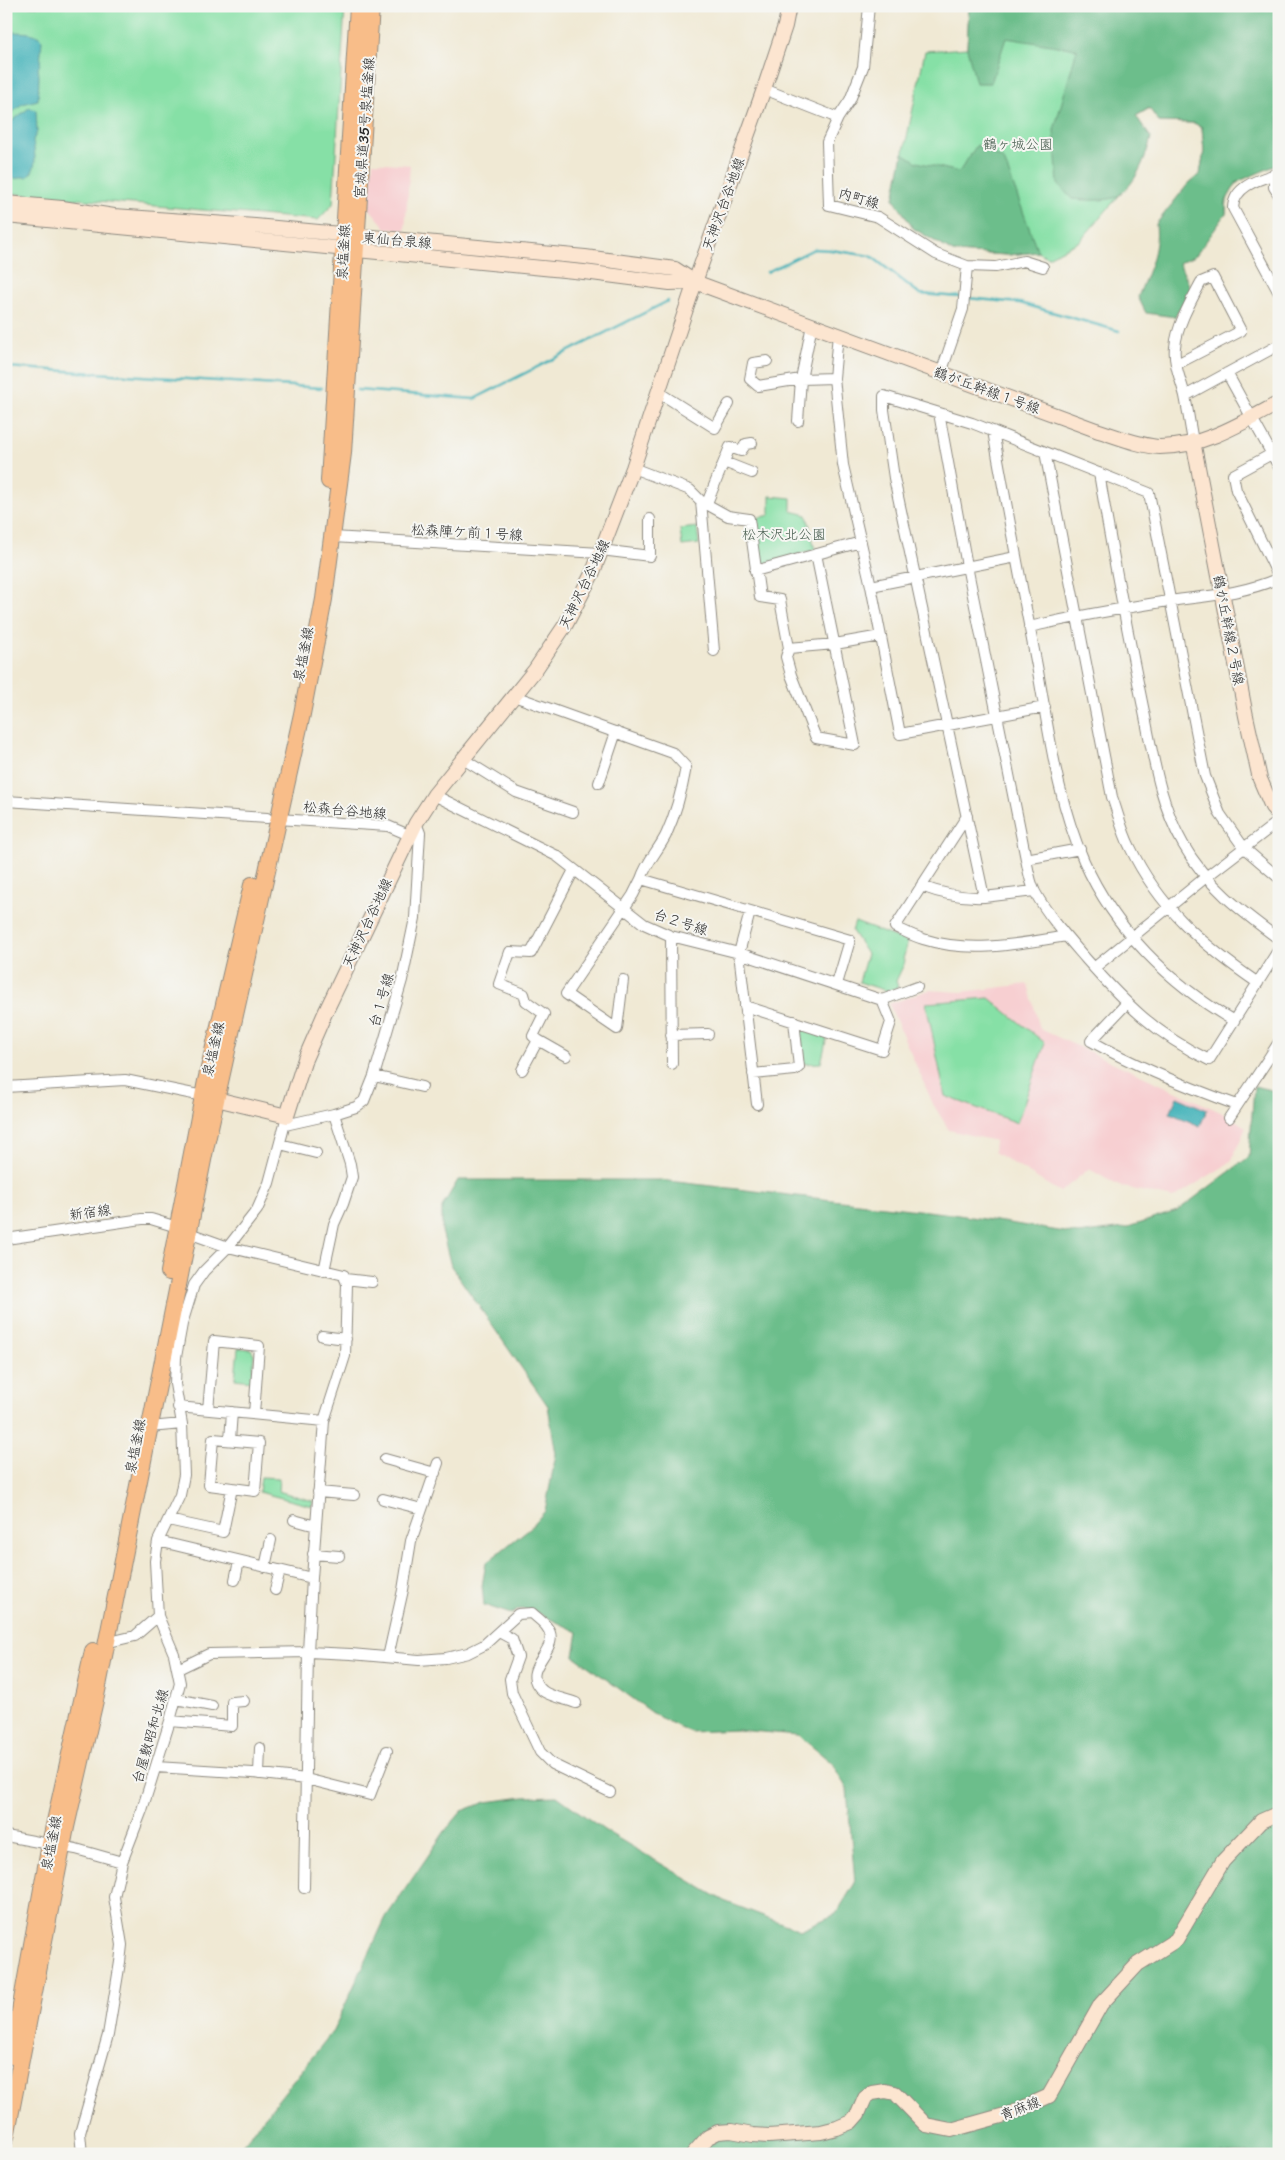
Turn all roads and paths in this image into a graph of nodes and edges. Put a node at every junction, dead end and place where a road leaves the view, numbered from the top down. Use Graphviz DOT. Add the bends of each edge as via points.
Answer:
graph roads {
  1 [pos="358,6"];
  2 [pos="371,6"];
  3 [pos="789,6"];
  4 [pos="869,6"];
  5 [pos="764,89"];
  6 [pos="838,118"];
  7 [pos="1276,174"];
  8 [pos="1279,195"];
  9 [pos="6,203"];
  10 [pos="6,216"];
  11 [pos="350,243"];
  12 [pos="967,266"];
  13 [pos="1043,268"];
  14 [pos="695,282"];
  15 [pos="1279,294"];
  16 [pos="812,325"];
  17 [pos="838,334"];
  18 [pos="1279,345"];
  19 [pos="767,361"];
  20 [pos="1177,364"];
  21 [pos="941,373"];
  22 [pos="1228,373"];
  23 [pos="834,378"];
  24 [pos="802,379"];
  25 [pos="658,392"];
  26 [pos="1185,396"];
  27 [pos="347,400"];
  28 [pos="1279,403"];
  29 [pos="729,404"];
  30 [pos="940,413"];
  31 [pos="1251,418"];
  32 [pos="798,421"];
  33 [pos="993,431"];
  34 [pos="1193,441"];
  35 [pos="752,442"];
  36 [pos="1045,452"];
  37 [pos="1275,452"];
  38 [pos="724,462"];
  39 [pos="1279,467"];
  40 [pos="633,468"];
  41 [pos="752,473"];
  42 [pos="1099,473"];
  43 [pos="704,502"];
  44 [pos="650,519"];
  45 [pos="333,537"];
  46 [pos="860,542"];
  47 [pos="601,551"];
  48 [pos="816,554"];
  49 [pos="1016,557"];
  50 [pos="967,566"];
  51 [pos="755,570"];
  52 [pos="917,577"];
  53 [pos="1279,578"];
  54 [pos="871,586"];
  55 [pos="1223,595"];
  56 [pos="1172,601"];
  57 [pos="1122,608"];
  58 [pos="1076,617"];
  59 [pos="1029,627"];
  60 [pos="881,636"];
  61 [pos="835,644"];
  62 [pos="789,648"];
  63 [pos="714,650"];
  64 [pos="514,696"];
  65 [pos="1044,707"];
  66 [pos="998,716"];
  67 [pos="948,726"];
  68 [pos="616,732"];
  69 [pos="463,759"];
  70 [pos="599,783"];
  71 [pos="434,795"];
  72 [pos="6,801"];
  73 [pos="573,812"];
  74 [pos="1279,815"];
  75 [pos="967,816"];
  76 [pos="272,818"];
  77 [pos="1279,822"];
  78 [pos="412,829"];
  79 [pos="1244,848"];
  80 [pos="1080,849"];
  81 [pos="1026,859"];
  82 [pos="574,870"];
  83 [pos="1206,877"];
  84 [pos="1279,878"];
  85 [pos="640,879"];
  86 [pos="921,886"];
  87 [pos="1034,891"];
  88 [pos="984,897"];
  89 [pos="624,907"];
  90 [pos="1169,908"];
  91 [pos="750,912"];
  92 [pos="670,936"];
  93 [pos="1066,936"];
  94 [pos="1132,937"];
  95 [pos="1279,939"];
  96 [pos="1279,950"];
  97 [pos="738,953"];
  98 [pos="1094,968"];
  99 [pos="623,980"];
  100 [pos="1258,983"];
  101 [pos="837,984"];
  102 [pos="917,986"];
  103 [pos="882,1000"];
  104 [pos="1127,1003"];
  105 [pos="745,1006"];
  106 [pos="1234,1021"];
  107 [pos="794,1022"];
  108 [pos="708,1034"];
  109 [pos="671,1035"];
  110 [pos="538,1040"];
  111 [pos="1279,1042"];
  112 [pos="566,1056"];
  113 [pos="1274,1057"];
  114 [pos="672,1064"];
  115 [pos="522,1070"];
  116 [pos="753,1074"];
  117 [pos="374,1076"];
  118 [pos="6,1087"];
  119 [pos="422,1087"];
  120 [pos="209,1097"];
  121 [pos="757,1104"];
  122 [pos="1237,1105"];
  123 [pos="334,1114"];
  124 [pos="1229,1118"];
  125 [pos="286,1120"];
  126 [pos="280,1144"];
  127 [pos="316,1153"];
  128 [pos="183,1230"];
  129 [pos="6,1238"];
  130 [pos="228,1247"];
  131 [pos="324,1271"];
  132 [pos="346,1279"];
  133 [pos="372,1282"];
  134 [pos="322,1336"];
  135 [pos="346,1339"];
  136 [pos="178,1407"];
  137 [pos="208,1410"];
  138 [pos="232,1412"];
  139 [pos="254,1414"];
  140 [pos="324,1421"];
  141 [pos="182,1424"];
  142 [pos="150,1426"];
  143 [pos="230,1440"];
  144 [pos="386,1459"];
  145 [pos="232,1488"];
  146 [pos="318,1492"];
  147 [pos="354,1495"];
  148 [pos="383,1499"];
  149 [pos="422,1508"];
  150 [pos="168,1520"];
  151 [pos="294,1520"];
  152 [pos="316,1526"];
  153 [pos="271,1540"];
  154 [pos="158,1542"];
  155 [pos="314,1554"];
  156 [pos="339,1556"];
  157 [pos="239,1561"];
  158 [pos="265,1567"];
  159 [pos="280,1570"];
  160 [pos="312,1578"];
  161 [pos="235,1580"];
  162 [pos="275,1590"];
  163 [pos="158,1616"];
  164 [pos="499,1632"];
  165 [pos="105,1642"];
  166 [pos="308,1652"];
  167 [pos="388,1657"];
  168 [pos="178,1669"];
  169 [pos="176,1700"];
  170 [pos="244,1701"];
  171 [pos="576,1703"];
  172 [pos="212,1706"];
  173 [pos="170,1721"];
  174 [pos="260,1748"];
  175 [pos="387,1751"];
  176 [pos="156,1767"];
  177 [pos="259,1774"];
  178 [pos="306,1779"];
  179 [pos="610,1792"];
  180 [pos="1279,1813"];
  181 [pos="6,1836"];
  182 [pos="56,1846"];
  183 [pos="122,1862"];
  184 [pos="304,1888"];
  185 [pos="6,2084"];
  186 [pos="6,2137"];
  187 [pos="82,2154"];
  188 [pos="693,2154"];
  1 -- 11 [label="main road, 泉塩釜線"];
  2 -- 11 [label="main road, 宮城県道35号泉塩釜線"];
  3 -- 5 [label="street, 天神沢台谷地線"];
  4 -- 6 [label="street, 内町線" via="863,67 850,100"];
  5 -- 6 [label="street"];
  5 -- 14 [label="street, 天神沢台谷地線"];
  6 -- 12 [label="street, 内町線" via="827,142 829,206 878,217 936,254"];
  7 -- 8 [label="street" via="1274,187"];
  7 -- 15 [label="street" via="1242,188 1233,200 1233,208"];
  9 -- 11 [label="street, 東仙台泉線"];
  10 -- 11 [label="street"];
  11 -- 14 [label="street, 東仙台泉線" via="585,257 675,269"];
  11 -- 27 [label="main road, 宮城県道35号泉塩釜線"];
  11 -- 76 [label="main road, 泉塩釜線" via="326,510"];
  12 -- 13 [label="street, 内町線" via="996,267 1024,262"];
  12 -- 21 [label="street" via="964,306"];
  14 -- 16 [label="street, 鶴が丘幹線１号線"];
  14 -- 25 [label="street, 天神沢台谷地線"];
  16 -- 17 [label="street, 鶴が丘幹線１号線"];
  16 -- 24 [label="street"];
  17 -- 21 [label="street, 鶴が丘幹線１号線"];
  17 -- 23 [label="street"];
  18 -- 22 [label="street"];
  19 -- 24 [label="street" via="753,363 750,378 758,386"];
  20 -- 20 [label="street" via="1175,344 1180,328 1201,282 1213,277 1241,331"];
  20 -- 26 [label="street"];
  21 -- 34 [label="street, 鶴が丘幹線１号線" via="1126,440 1158,447"];
  22 -- 26 [label="street"];
  22 -- 31 [label="street"];
  23 -- 24 [label="street"];
  23 -- 46 [label="street" via="842,465"];
  24 -- 32 [label="street"];
  25 -- 29 [label="street" via="715,428"];
  25 -- 40 [label="street, 天神沢台谷地線"];
  26 -- 34 [label="street"];
  27 -- 45 [label="main road, 泉塩釜線"];
  28 -- 31 [label="street, 鶴が丘幹線１号線"];
  30 -- 33 [label="street"];
  30 -- 50 [label="street"];
  30 -- 52 [label="street" via="884,396 894,478"];
  31 -- 34 [label="street, 鶴が丘幹線１号線" via="1221,434"];
  31 -- 37 [label="street"];
  33 -- 36 [label="street"];
  33 -- 49 [label="street"];
  34 -- 55 [label="street, 鶴が丘幹線２号線"];
  35 -- 38 [label="street" via="741,451 730,447"];
  36 -- 42 [label="street"];
  36 -- 58 [label="street"];
  37 -- 39 [label="street"];
  37 -- 53 [label="street" via="1233,475 1236,490"];
  38 -- 41 [label="street"];
  38 -- 43 [label="street"];
  40 -- 43 [label="street" via="690,490"];
  40 -- 47 [label="street, 天神沢台谷地線"];
  42 -- 56 [label="street" via="1149,493"];
  42 -- 57 [label="street"];
  43 -- 51 [label="street" via="728,516 749,519"];
  43 -- 63 [label="street"];
  44 -- 47 [label="street, 松森陣ケ前１号線" via="650,556"];
  45 -- 47 [label="street, 松森陣ケ前１号線"];
  45 -- 76 [label="main road, 泉塩釜線" via="302,714"];
  46 -- 48 [label="street"];
  46 -- 54 [label="street"];
  47 -- 64 [label="street, 天神沢台谷地線" via="566,624"];
  48 -- 51 [label="street"];
  48 -- 61 [label="street"];
  49 -- 50 [label="street"];
  49 -- 59 [label="street"];
  50 -- 52 [label="street"];
  50 -- 66 [label="street"];
  51 -- 62 [label="street" via="760,597 780,600"];
  52 -- 54 [label="street"];
  52 -- 67 [label="street"];
  53 -- 55 [label="street" via="1256,588"];
  54 -- 60 [label="street"];
  55 -- 56 [label="street"];
  55 -- 74 [label="street, 鶴が丘幹線２号線" via="1260,779"];
  56 -- 57 [label="street"];
  56 -- 79 [label="street" via="1205,776 1220,814"];
  57 -- 58 [label="street"];
  57 -- 83 [label="street" via="1163,802 1183,845"];
  58 -- 59 [label="street"];
  58 -- 90 [label="street" via="1112,797 1130,847"];
  59 -- 65 [label="street"];
  60 -- 61 [label="street"];
  60 -- 67 [label="street" via="900,734"];
  61 -- 62 [label="street"];
  61 -- 62 [label="street" via="854,745 816,738 791,675 786,657"];
  64 -- 68 [label="street"];
  64 -- 69 [label="street, 天神沢台谷地線"];
  65 -- 66 [label="street"];
  65 -- 80 [label="street" via="1066,808"];
  66 -- 67 [label="street"];
  66 -- 81 [label="street"];
  67 -- 75 [label="street"];
  68 -- 70 [label="street"];
  68 -- 85 [label="street" via="673,753 686,767 682,792 666,836 646,864"];
  69 -- 71 [label="street, 天神沢台谷地線"];
  69 -- 73 [label="street" via="516,792"];
  71 -- 78 [label="street, 天神沢台谷地線"];
  71 -- 82 [label="street, 台２号線" via="557,856"];
  72 -- 76 [label="street, 松森台谷地線"];
  75 -- 86 [label="street"];
  75 -- 88 [label="street"];
  76 -- 78 [label="street, 松森台谷地線"];
  76 -- 120 [label="main road, 泉塩釜線"];
  77 -- 79 [label="street"];
  78 -- 117 [label="street, 台１号線" via="420,833 414,918 402,980"];
  78 -- 125 [label="street, 天神沢台谷地線" via="305,1059"];
  79 -- 83 [label="street"];
  79 -- 84 [label="street"];
  80 -- 81 [label="street"];
  80 -- 94 [label="street" via="1111,910"];
  81 -- 87 [label="street"];
  82 -- 89 [label="street, 台２号線"];
  82 -- 110 [label="street" via="531,953 510,952 499,984 524,994 526,1000 544,1014 533,1036"];
  83 -- 90 [label="street"];
  83 -- 95 [label="street" via="1240,912"];
  85 -- 89 [label="street"];
  85 -- 91 [label="street"];
  86 -- 88 [label="street" via="964,898"];
  86 -- 93 [label="street" via="894,927 922,939 984,948"];
  87 -- 88 [label="street"];
  87 -- 93 [label="street"];
  89 -- 92 [label="street, 台２号線" via="644,924"];
  89 -- 99 [label="street" via="566,994 618,1029"];
  90 -- 94 [label="street"];
  90 -- 100 [label="street" via="1195,936"];
  91 -- 97 [label="street"];
  91 -- 101 [label="street" via="850,940"];
  92 -- 97 [label="street, 台２号線"];
  92 -- 109 [label="street"];
  93 -- 98 [label="street"];
  94 -- 98 [label="street"];
  94 -- 106 [label="street" via="1184,989"];
  96 -- 100 [label="street"];
  97 -- 101 [label="street, 台２号線"];
  97 -- 105 [label="street"];
  98 -- 104 [label="street"];
  100 -- 106 [label="street"];
  101 -- 103 [label="street, 台２号線"];
  102 -- 103 [label="street"];
  103 -- 107 [label="street" via="891,1022 882,1050"];
  104 -- 106 [label="street" via="1156,1029 1209,1060"];
  104 -- 122 [label="street" via="1091,1041 1159,1075"];
  105 -- 107 [label="street"];
  105 -- 116 [label="street"];
  107 -- 116 [label="street" via="799,1067"];
  108 -- 109 [label="street"];
  109 -- 114 [label="street"];
  110 -- 112 [label="street"];
  110 -- 115 [label="street"];
  111 -- 113 [label="street"];
  113 -- 122 [label="street"];
  116 -- 121 [label="street"];
  117 -- 119 [label="street"];
  117 -- 123 [label="street, 台１号線" via="364,1101"];
  118 -- 120 [label="street" via="125,1080"];
  120 -- 125 [label="street"];
  120 -- 128 [label="main road, 泉塩釜線"];
  122 -- 124 [label="street"];
  123 -- 125 [label="street, 台１号線"];
  123 -- 131 [label="street" via="352,1177 334,1224"];
  125 -- 126 [label="street, 台屋敷昭和北線"];
  126 -- 127 [label="street"];
  126 -- 130 [label="street, 台屋敷昭和北線" via="257,1210"];
  128 -- 129 [label="street, 新宿線" via="142,1219"];
  128 -- 130 [label="street, 新宿線"];
  128 -- 142 [label="main road, 泉塩釜線"];
  128 -- 182 [label="main road, 泉塩釜線" via="119,1525"];
  130 -- 131 [label="street, 新宿線"];
  130 -- 136 [label="street, 台屋敷昭和北線" via="204,1271 189,1299 176,1357"];
  131 -- 132 [label="street, 新宿線" via="344,1275"];
  132 -- 133 [label="street, 新宿線"];
  132 -- 135 [label="street"];
  134 -- 135 [label="street"];
  135 -- 140 [label="street" via="345,1356"];
  136 -- 137 [label="street"];
  136 -- 141 [label="street, 台屋敷昭和北線"];
  137 -- 138 [label="street"];
  137 -- 139 [label="street" via="214,1342 259,1346"];
  138 -- 139 [label="street"];
  138 -- 143 [label="street"];
  139 -- 140 [label="street"];
  140 -- 146 [label="street"];
  141 -- 142 [label="street"];
  141 -- 150 [label="street, 台屋敷昭和北線" via="184,1476"];
  142 -- 165 [label="main road, 泉塩釜線"];
  143 -- 145 [label="street" via="213,1439 209,1485"];
  143 -- 145 [label="street" via="259,1443 255,1491"];
  144 -- 149 [label="street" via="436,1468"];
  145 -- 150 [label="street" via="223,1532"];
  146 -- 147 [label="street"];
  146 -- 152 [label="street"];
  148 -- 149 [label="street"];
  149 -- 167 [label="street" via="411,1541"];
  150 -- 154 [label="street, 台屋敷昭和北線"];
  151 -- 152 [label="street"];
  152 -- 155 [label="street"];
  153 -- 158 [label="street"];
  154 -- 157 [label="street"];
  154 -- 163 [label="street, 台屋敷昭和北線" via="155,1561"];
  155 -- 156 [label="street"];
  155 -- 160 [label="street"];
  157 -- 158 [label="street"];
  157 -- 161 [label="street"];
  158 -- 159 [label="street"];
  159 -- 160 [label="street"];
  159 -- 162 [label="street"];
  160 -- 166 [label="street"];
  163 -- 165 [label="street" via="135,1636"];
  163 -- 168 [label="street, 台屋敷昭和北線"];
  164 -- 167 [label="street" via="468,1653 446,1658"];
  164 -- 171 [label="street" via="518,1614 532,1613 548,1627 550,1641 534,1668 535,1680 543,1692"];
  164 -- 179 [label="street" via="512,1639 518,1657 510,1679 512,1693 540,1752 552,1764"];
  165 -- 182 [label="main road, 泉塩釜線"];
  166 -- 167 [label="street"];
  166 -- 168 [label="street" via="209,1654"];
  166 -- 178 [label="street"];
  168 -- 169 [label="street, 台屋敷昭和北線" via="180,1683"];
  169 -- 172 [label="street"];
  169 -- 173 [label="street, 台屋敷昭和北線"];
  170 -- 173 [label="street" via="232,1702 232,1726"];
  173 -- 176 [label="street, 台屋敷昭和北線"];
  174 -- 177 [label="street"];
  175 -- 178 [label="street" via="370,1795"];
  176 -- 177 [label="street"];
  176 -- 183 [label="street, 台屋敷昭和北線"];
  177 -- 178 [label="street"];
  178 -- 184 [label="street"];
  180 -- 188 [label="street, 青麻線" via="1261,1821 1223,1861 1176,1940 1138,1964 1101,2004 1049,2096 1012,2113 951,2130 926,2125 895,2093 885,2090 872,2092 851,2122 837,2128 769,2136 731,2130 718,2132 708,2137"];
  181 -- 182 [label="street"];
  182 -- 183 [label="street"];
  182 -- 185 [label="main road, 泉塩釜線"];
  182 -- 186 [label="main road, 泉塩釜線"];
  183 -- 187 [label="street, 台屋敷昭和北線" via="114,1897 122,1945 120,1962 108,2035 80,2133"];
}
